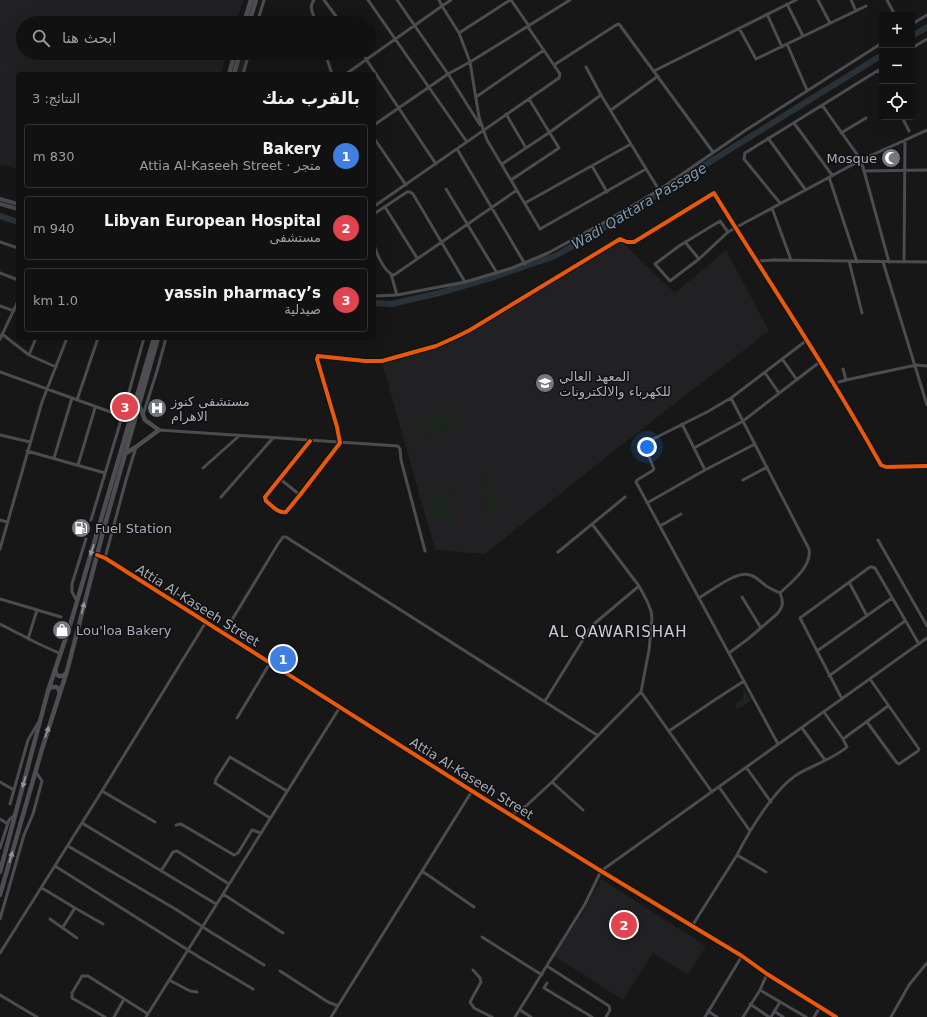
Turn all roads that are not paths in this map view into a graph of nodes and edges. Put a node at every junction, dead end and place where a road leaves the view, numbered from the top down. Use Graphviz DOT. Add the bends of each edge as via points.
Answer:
graph roads {
  1 [pos="251,0"];
  2 [pos="256,0"];
  3 [pos="264,0"];
  4 [pos="314,0"];
  5 [pos="324,0"];
  6 [pos="368,0"];
  7 [pos="397,0"];
  8 [pos="439,0"];
  9 [pos="451,0"];
  10 [pos="510,0"];
  11 [pos="570,0"];
  12 [pos="796,0"];
  13 [pos="818,0"];
  14 [pos="851,0"];
  15 [pos="887,0"];
  16 [pos="787,4"];
  17 [pos="442,6"];
  18 [pos="866,6"];
  19 [pos="856,11"];
  20 [pos="893,12"];
  21 [pos="767,14"];
  22 [pos="927,15"];
  23 [pos="246,16"];
  24 [pos="251,16"];
  25 [pos="259,16"];
  26 [pos="314,16"];
  27 [pos="336,16"];
  28 [pos="915,22"];
  29 [pos="830,23"];
  30 [pos="415,26"];
  31 [pos="529,27"];
  32 [pos="739,28"];
  33 [pos="459,33"];
  34 [pos="803,36"];
  35 [pos="927,39"];
  36 [pos="396,40"];
  37 [pos="787,44"];
  38 [pos="879,45"];
  39 [pos="915,46"];
  40 [pos="782,47"];
  41 [pos="544,50"];
  42 [pos="376,54"];
  43 [pos="233,60"];
  44 [pos="238,60"];
  45 [pos="247,60"];
  46 [pos="327,60"];
  47 [pos="367,60"];
  48 [pos="470,62"];
  49 [pos="554,65"];
  50 [pos="586,67"];
  51 [pos="654,70"];
  52 [pos="878,70"];
  53 [pos="230,72"];
  54 [pos="235,72"];
  55 [pos="244,72"];
  56 [pos="331,72"];
  57 [pos="349,72"];
  58 [pos="375,72"];
  59 [pos="376,74"];
  60 [pos="448,74"];
  61 [pos="658,76"];
  62 [pos="429,87"];
  63 [pos="807,90"];
  64 [pos="601,95"];
  65 [pos="476,97"];
  66 [pos="529,99"];
  67 [pos="822,105"];
  68 [pos="398,108"];
  69 [pos="611,110"];
  70 [pos="506,114"];
  71 [pos="866,118"];
  72 [pos="904,120"];
  73 [pos="794,123"];
  74 [pos="376,124"];
  75 [pos="483,130"];
  76 [pos="927,130"];
  77 [pos="909,131"];
  78 [pos="550,132"];
  79 [pos="841,133"];
  80 [pos="768,138"];
  81 [pos="905,140"];
  82 [pos="376,141"];
  83 [pos="467,142"];
  84 [pos="631,144"];
  85 [pos="526,148"];
  86 [pos="457,149"];
  87 [pos="713,152"];
  88 [pos="861,160"];
  89 [pos="436,164"];
  90 [pos="502,164"];
  91 [pos="592,166"];
  92 [pos="646,169"];
  93 [pos="905,170"];
  94 [pos="927,170"];
  95 [pos="864,171"];
  96 [pos="830,176"];
  97 [pos="511,180"];
  98 [pos="406,185"];
  99 [pos="446,190"];
  100 [pos="517,190"];
  101 [pos="658,190"];
  102 [pos="805,190"];
  103 [pos="607,192"];
  104 [pos="0,199"];
  105 [pos="16,203"];
  106 [pos="525,203"];
  107 [pos="780,203"];
  108 [pos="0,204"];
  109 [pos="376,205"];
  110 [pos="385,207"];
  111 [pos="491,207"];
  112 [pos="16,208"];
  113 [pos="772,208"];
  114 [pos="376,213"];
  115 [pos="467,224"];
  116 [pos="735,228"];
  117 [pos="728,232"];
  118 [pos="0,242"];
  119 [pos="441,242"];
  120 [pos="685,242"];
  121 [pos="16,247"];
  122 [pos="376,254"];
  123 [pos="417,258"];
  124 [pos="699,259"];
  125 [pos="791,260"];
  126 [pos="757,261"];
  127 [pos="849,261"];
  128 [pos="857,262"];
  129 [pos="883,262"];
  130 [pos="889,262"];
  131 [pos="904,262"];
  132 [pos="927,262"];
  133 [pos="525,264"];
  134 [pos="0,273"];
  135 [pos="498,273"];
  136 [pos="391,274"];
  137 [pos="16,279"];
  138 [pos="465,282"];
  139 [pos="397,295"];
  140 [pos="376,296"];
  141 [pos="0,306"];
  142 [pos="16,306"];
  143 [pos="14,311"];
  144 [pos="862,313"];
  145 [pos="2,334"];
  146 [pos="0,339"];
  147 [pos="35,340"];
  148 [pos="66,340"];
  149 [pos="97,340"];
  150 [pos="143,340"];
  151 [pos="153,340"];
  152 [pos="158,340"];
  153 [pos="165,340"];
  154 [pos="807,340"];
  155 [pos="157,344"];
  156 [pos="164,345"];
  157 [pos="29,355"];
  158 [pos="783,360"];
  159 [pos="821,362"];
  160 [pos="916,365"];
  161 [pos="927,366"];
  162 [pos="56,367"];
  163 [pos="843,370"];
  164 [pos="0,372"];
  165 [pos="764,373"];
  166 [pos="797,380"];
  167 [pos="846,380"];
  168 [pos="839,382"];
  169 [pos="47,388"];
  170 [pos="779,393"];
  171 [pos="72,398"];
  172 [pos="731,398"];
  173 [pos="926,399"];
  174 [pos="77,400"];
  175 [pos="139,405"];
  176 [pos="927,405"];
  177 [pos="95,408"];
  178 [pos="143,416"];
  179 [pos="122,417"];
  180 [pos="130,420"];
  181 [pos="743,421"];
  182 [pos="682,424"];
  183 [pos="159,430"];
  184 [pos="0,435"];
  185 [pos="239,435"];
  186 [pos="273,438"];
  187 [pos="310,441"];
  188 [pos="30,442"];
  189 [pos="340,443"];
  190 [pos="755,444"];
  191 [pos="136,447"];
  192 [pos="694,448"];
  193 [pos="27,451"];
  194 [pos="126,454"];
  195 [pos="54,458"];
  196 [pos="78,465"];
  197 [pos="927,466"];
  198 [pos="767,467"];
  199 [pos="203,468"];
  200 [pos="705,470"];
  201 [pos="105,473"];
  202 [pos="279,478"];
  203 [pos="743,480"];
  204 [pos="300,495"];
  205 [pos="221,497"];
  206 [pos="625,497"];
  207 [pos="112,502"];
  208 [pos="647,503"];
  209 [pos="119,504"];
  210 [pos="681,514"];
  211 [pos="0,520"];
  212 [pos="91,520"];
  213 [pos="7,522"];
  214 [pos="592,524"];
  215 [pos="660,526"];
  216 [pos="86,538"];
  217 [pos="878,540"];
  218 [pos="0,548"];
  219 [pos="424,551"];
  220 [pos="558,552"];
  221 [pos="97,555"];
  222 [pos="105,558"];
  223 [pos="849,582"];
  224 [pos="639,586"];
  225 [pos="780,593"];
  226 [pos="742,597"];
  227 [pos="699,598"];
  228 [pos="892,598"];
  229 [pos="0,599"];
  230 [pos="77,601"];
  231 [pos="37,610"];
  232 [pos="867,616"];
  233 [pos="60,617"];
  234 [pos="905,621"];
  235 [pos="206,622"];
  236 [pos="0,624"];
  237 [pos="927,626"];
  238 [pos="761,628"];
  239 [pos="224,633"];
  240 [pos="927,638"];
  241 [pos="28,639"];
  242 [pos="919,644"];
  243 [pos="817,651"];
  244 [pos="729,652"];
  245 [pos="61,654"];
  246 [pos="270,663"];
  247 [pos="55,669"];
  248 [pos="67,671"];
  249 [pos="829,676"];
  250 [pos="870,679"];
  251 [pos="744,681"];
  252 [pos="48,691"];
  253 [pos="641,692"];
  254 [pos="60,695"];
  255 [pos="842,699"];
  256 [pos="545,701"];
  257 [pos="888,706"];
  258 [pos="340,707"];
  259 [pos="824,712"];
  260 [pos="237,718"];
  261 [pos="40,721"];
  262 [pos="867,722"];
  263 [pos="802,728"];
  264 [pos="669,731"];
  265 [pos="598,736"];
  266 [pos="843,739"];
  267 [pos="778,744"];
  268 [pos="825,760"];
  269 [pos="746,767"];
  270 [pos="36,772"];
  271 [pos="0,782"];
  272 [pos="552,782"];
  273 [pos="719,787"];
  274 [pos="14,790"];
  275 [pos="472,790"];
  276 [pos="102,791"];
  277 [pos="287,791"];
  278 [pos="712,792"];
  279 [pos="771,802"];
  280 [pos="10,804"];
  281 [pos="583,810"];
  282 [pos="16,814"];
  283 [pos="512,815"];
  284 [pos="270,818"];
  285 [pos="0,819"];
  286 [pos="156,822"];
  287 [pos="82,823"];
  288 [pos="8,824"];
  289 [pos="176,825"];
  290 [pos="750,831"];
  291 [pos="261,833"];
  292 [pos="68,846"];
  293 [pos="0,847"];
  294 [pos="7,848"];
  295 [pos="737,855"];
  296 [pos="55,866"];
  297 [pos="161,871"];
  298 [pos="422,871"];
  299 [pos="601,871"];
  300 [pos="0,872"];
  301 [pos="766,872"];
  302 [pos="229,884"];
  303 [pos="42,888"];
  304 [pos="222,894"];
  305 [pos="0,895"];
  306 [pos="216,904"];
  307 [pos="474,907"];
  308 [pos="75,908"];
  309 [pos="0,919"];
  310 [pos="50,919"];
  311 [pos="103,924"];
  312 [pos="202,926"];
  313 [pos="692,926"];
  314 [pos="63,927"];
  315 [pos="283,933"];
  316 [pos="482,937"];
  317 [pos="77,938"];
  318 [pos="188,950"];
  319 [pos="0,952"];
  320 [pos="742,956"];
  321 [pos="927,963"];
  322 [pos="264,965"];
  323 [pos="547,966"];
  324 [pos="473,970"];
  325 [pos="280,971"];
  326 [pos="768,974"];
  327 [pos="542,975"];
  328 [pos="169,980"];
  329 [pos="547,983"];
  330 [pos="253,989"];
  331 [pos="760,990"];
  332 [pos="197,992"];
  333 [pos="0,995"];
  334 [pos="124,999"];
  335 [pos="780,1002"];
  336 [pos="750,1004"];
  337 [pos="338,1006"];
  338 [pos="820,1007"];
  339 [pos="520,1010"];
  340 [pos="774,1011"];
  341 [pos="708,1012"];
  342 [pos="147,1015"];
  343 [pos="37,1017"];
  344 [pos="105,1017"];
  345 [pos="114,1017"];
  346 [pos="331,1017"];
  347 [pos="492,1017"];
  348 [pos="515,1017"];
  349 [pos="531,1017"];
  350 [pos="592,1017"];
  351 [pos="606,1017"];
  352 [pos="704,1017"];
  353 [pos="717,1017"];
  354 [pos="743,1017"];
  355 [pos="770,1017"];
  356 [pos="783,1017"];
  357 [pos="806,1017"];
  358 [pos="814,1017"];
  359 [pos="836,1017"];
  360 [pos="891,1017"];
  1 -- 23 [label="highway"];
  2 -- 24 [label="highway"];
  3 -- 25 [label="street"];
  4 -- 26 [label="street" via="311,3"];
  5 -- 27 [label="street"];
  6 -- 36 [label="street"];
  7 -- 30 [label="street"];
  8 -- 17 [label="street"];
  9 -- 17 [label="street"];
  10 -- 31 [label="street"];
  10 -- 33 [label="street"];
  11 -- 31 [label="street"];
  12 -- 16 [label="street"];
  13 -- 29 [label="street"];
  14 -- 19 [label="street"];
  15 -- 20 [label="street"];
  16 -- 21 [label="street"];
  16 -- 34 [label="street"];
  17 -- 30 [label="street"];
  17 -- 33 [label="street"];
  18 -- 19 [label="street"];
  19 -- 29 [label="street"];
  21 -- 32 [label="street"];
  21 -- 40 [label="street"];
  22 -- 28 [label="street"];
  29 -- 34 [label="street"];
  30 -- 36 [label="street"];
  30 -- 60 [label="street"];
  31 -- 41 [label="street"];
  31 -- 48 [label="street"];
  32 -- 40 [label="street" via="756,59"];
  32 -- 51 [label="street"];
  33 -- 48 [label="street"];
  34 -- 37 [label="street"];
  35 -- 39 [label="street"];
  36 -- 42 [label="street"];
  36 -- 62 [label="street"];
  37 -- 40 [label="street"];
  37 -- 63 [label="street"];
  38 -- 63 [label="street"];
  41 -- 49 [label="street"];
  41 -- 65 [label="street"];
  43 -- 53 [label="highway"];
  44 -- 54 [label="highway"];
  45 -- 55 [label="street"];
  46 -- 56 [label="street"];
  47 -- 57 [label="street"];
  47 -- 58 [label="street"];
  48 -- 60 [label="street"];
  48 -- 65 [label="street"];
  49 -- 51 [label="street" via="619,24"];
  49 -- 66 [label="street" via="560,74 559,78"];
  50 -- 64 [label="street"];
  51 -- 61 [label="street"];
  52 -- 67 [label="street"];
  59 -- 68 [label="street"];
  60 -- 62 [label="street"];
  60 -- 75 [label="street"];
  61 -- 69 [label="street"];
  61 -- 87 [label="street"];
  62 -- 68 [label="street"];
  62 -- 83 [label="street"];
  63 -- 87 [label="street"];
  64 -- 69 [label="street"];
  64 -- 78 [label="street"];
  65 -- 75 [label="street"];
  66 -- 70 [label="street"];
  66 -- 78 [label="street"];
  67 -- 73 [label="street"];
  67 -- 79 [label="street"];
  68 -- 74 [label="street"];
  68 -- 89 [label="street"];
  69 -- 84 [label="street"];
  70 -- 75 [label="street"];
  70 -- 85 [label="street"];
  71 -- 79 [label="street"];
  72 -- 77 [label="street"];
  73 -- 80 [label="street"];
  73 -- 96 [label="street"];
  75 -- 83 [label="street"];
  75 -- 90 [label="street"];
  76 -- 81 [label="street"];
  78 -- 85 [label="street"];
  78 -- 97 [label="street" via="559,145 557,150"];
  79 -- 88 [label="street"];
  80 -- 102 [label="street"];
  80 -- 107 [label="street" via="745,153 744,159"];
  81 -- 88 [label="street"];
  81 -- 93 [label="street"];
  82 -- 98 [label="street"];
  83 -- 86 [label="street"];
  84 -- 91 [label="street"];
  84 -- 92 [label="street"];
  85 -- 90 [label="street"];
  86 -- 89 [label="street"];
  86 -- 111 [label="street"];
  87 -- 101 [label="street"];
  88 -- 95 [label="street"];
  88 -- 96 [label="street"];
  89 -- 98 [label="street"];
  90 -- 97 [label="street"];
  91 -- 103 [label="street"];
  91 -- 106 [label="street"];
  92 -- 101 [label="street"];
  92 -- 103 [label="street"];
  93 -- 94 [label="street"];
  93 -- 95 [label="street"];
  93 -- 131 [label="street"];
  95 -- 130 [label="street"];
  96 -- 102 [label="street"];
  96 -- 128 [label="street"];
  97 -- 100 [label="street"];
  98 -- 109 [label="street"];
  99 -- 115 [label="street"];
  100 -- 106 [label="street"];
  100 -- 111 [label="street"];
  101 -- 133 [label="street" via="603,223"];
  102 -- 107 [label="street"];
  103 -- 106 [label="street" via="540,229"];
  104 -- 105 [label="main road"];
  107 -- 113 [label="street"];
  108 -- 112 [label="main road"];
  110 -- 114 [label="street"];
  110 -- 119 [label="street" via="410,192"];
  110 -- 123 [label="street"];
  111 -- 115 [label="street"];
  111 -- 133 [label="street"];
  113 -- 116 [label="street"];
  113 -- 125 [label="street"];
  115 -- 119 [label="street"];
  115 -- 135 [label="street"];
  116 -- 117 [label="street"];
  116 -- 126 [label="street"];
  116 -- 189 [label="street" via="714,193 634,242 620,239 470,330 436,346 382,361 318,356"];
  117 -- 120 [label="street" via="720,221"];
  117 -- 124 [label="street"];
  118 -- 121 [label="street"];
  119 -- 123 [label="street"];
  119 -- 138 [label="street"];
  120 -- 124 [label="street"];
  120 -- 124 [label="street" via="655,264 670,281"];
  122 -- 136 [label="street"];
  123 -- 136 [label="street"];
  125 -- 126 [label="street"];
  125 -- 127 [label="street"];
  126 -- 154 [label="street"];
  127 -- 128 [label="street"];
  127 -- 144 [label="street"];
  128 -- 129 [label="street"];
  129 -- 130 [label="street"];
  129 -- 160 [label="street"];
  130 -- 131 [label="street"];
  131 -- 132 [label="street"];
  133 -- 135 [label="street"];
  134 -- 137 [label="street"];
  135 -- 138 [label="street"];
  136 -- 139 [label="street"];
  138 -- 139 [label="street"];
  139 -- 140 [label="street"];
  141 -- 143 [label="street"];
  142 -- 143 [label="street"];
  143 -- 145 [label="street"];
  145 -- 146 [label="street"];
  145 -- 157 [label="street"];
  147 -- 157 [label="street"];
  148 -- 162 [label="street"];
  149 -- 174 [label="street"];
  150 -- 179 [label="street"];
  151 -- 180 [label="highway"];
  152 -- 155 [label="highway"];
  153 -- 156 [label="street"];
  154 -- 158 [label="street"];
  154 -- 159 [label="street"];
  155 -- 156 [label="street"];
  155 -- 175 [label="highway"];
  156 -- 178 [label="street"];
  157 -- 162 [label="street"];
  158 -- 165 [label="street"];
  158 -- 166 [label="street"];
  159 -- 166 [label="street"];
  159 -- 197 [label="street" via="881,465"];
  160 -- 161 [label="street"];
  160 -- 167 [label="street"];
  160 -- 173 [label="street"];
  162 -- 169 [label="street"];
  163 -- 167 [label="street"];
  164 -- 169 [label="street"];
  165 -- 170 [label="street"];
  165 -- 172 [label="street"];
  166 -- 170 [label="street"];
  167 -- 168 [label="street"];
  169 -- 171 [label="street"];
  169 -- 188 [label="street"];
  170 -- 181 [label="street"];
  171 -- 174 [label="street"];
  171 -- 195 [label="street"];
  172 -- 181 [label="street"];
  172 -- 182 [label="street"];
  173 -- 176 [label="street"];
  174 -- 177 [label="street"];
  175 -- 178 [label="highway"];
  175 -- 194 [label="highway"];
  177 -- 179 [label="street"];
  177 -- 196 [label="street"];
  178 -- 183 [label="highway" via="149,424"];
  179 -- 180 [label="street"];
  179 -- 201 [label="street"];
  180 -- 230 [label="highway, one-way"];
  181 -- 190 [label="street"];
  181 -- 192 [label="street"];
  182 -- 192 [label="street"];
  182 -- 208 [label="street" via="645,444 654,469 636,482"];
  183 -- 185 [label="street"];
  183 -- 191 [label="highway"];
  184 -- 188 [label="street"];
  185 -- 186 [label="street"];
  185 -- 199 [label="street"];
  186 -- 187 [label="street"];
  186 -- 205 [label="street"];
  187 -- 189 [label="street"];
  187 -- 202 [label="street"];
  188 -- 193 [label="street"];
  189 -- 204 [label="street"];
  189 -- 219 [label="street" via="399,447"];
  190 -- 198 [label="street"];
  190 -- 200 [label="street"];
  191 -- 194 [label="highway"];
  191 -- 209 [label="street"];
  192 -- 200 [label="street"];
  193 -- 195 [label="street"];
  193 -- 213 [label="street"];
  194 -- 207 [label="highway"];
  195 -- 196 [label="street"];
  196 -- 201 [label="street"];
  198 -- 203 [label="street"];
  198 -- 225 [label="street" via="809,549 805,568"];
  200 -- 208 [label="street"];
  201 -- 212 [label="street"];
  202 -- 204 [label="street"];
  202 -- 204 [label="street" via="266,496 266,501 285,513"];
  206 -- 214 [label="street"];
  207 -- 209 [label="street"];
  207 -- 221 [label="highway"];
  208 -- 215 [label="street"];
  209 -- 222 [label="street"];
  210 -- 215 [label="street"];
  211 -- 213 [label="street"];
  213 -- 218 [label="street"];
  214 -- 220 [label="street"];
  214 -- 224 [label="street"];
  215 -- 227 [label="street"];
  216 -- 230 [label="street" via="72,584 72,592"];
  217 -- 237 [label="street"];
  221 -- 222 [label="street, Attia Al-Kaseeh Street"];
  248 -- 221 [label="highway, one-way"];
  222 -- 235 [label="street, Attia Al-Kaseeh Street"];
  223 -- 228 [label="street" via="873,567"];
  223 -- 232 [label="street"];
  223 -- 243 [label="street" via="800,618"];
  224 -- 253 [label="street" via="648,601 652,619"];
  224 -- 256 [label="street" via="589,630"];
  225 -- 227 [label="street" via="749,574 744,574 734,577"];
  225 -- 238 [label="street" via="782,609"];
  226 -- 238 [label="street"];
  227 -- 244 [label="street"];
  228 -- 232 [label="street"];
  228 -- 234 [label="street"];
  229 -- 231 [label="street"];
  230 -- 245 [label="highway"];
  231 -- 233 [label="street"];
  231 -- 241 [label="street"];
  232 -- 243 [label="street"];
  234 -- 242 [label="street"];
  234 -- 249 [label="street"];
  235 -- 239 [label="street, Attia Al-Kaseeh Street"];
  235 -- 276 [label="street"];
  236 -- 241 [label="street"];
  238 -- 244 [label="street"];
  239 -- 246 [label="street, Attia Al-Kaseeh Street"];
  239 -- 256 [label="street" via="278,544 286,537"];
  240 -- 242 [label="street"];
  241 -- 245 [label="street"];
  242 -- 250 [label="street"];
  243 -- 249 [label="street"];
  244 -- 251 [label="street"];
  245 -- 247 [label="highway"];
  246 -- 258 [label="street, Attia Al-Kaseeh Street"];
  246 -- 260 [label="street"];
  247 -- 248 [label="highway" via="59,676 64,676"];
  247 -- 252 [label="highway"];
  248 -- 254 [label="highway"];
  249 -- 255 [label="street"];
  250 -- 255 [label="street"];
  250 -- 257 [label="street"];
  251 -- 264 [label="street"];
  251 -- 267 [label="street"];
  252 -- 254 [label="highway" via="56,687"];
  252 -- 261 [label="highway"];
  253 -- 264 [label="street"];
  253 -- 265 [label="street"];
  270 -- 254 [label="highway, one-way"];
  255 -- 259 [label="street"];
  256 -- 265 [label="street"];
  257 -- 262 [label="street"];
  257 -- 262 [label="street" via="919,749 917,753 900,764 896,762"];
  258 -- 275 [label="street, Attia Al-Kaseeh Street"];
  258 -- 277 [label="street"];
  259 -- 263 [label="street"];
  259 -- 266 [label="street"];
  261 -- 274 [label="street" via="28,740"];
  261 -- 282 [label="highway, one-way"];
  262 -- 266 [label="street"];
  263 -- 267 [label="street"];
  263 -- 268 [label="street"];
  264 -- 278 [label="street"];
  265 -- 272 [label="street"];
  266 -- 268 [label="street" via="847,748"];
  267 -- 269 [label="street"];
  268 -- 279 [label="street" via="797,774"];
  269 -- 273 [label="street"];
  269 -- 279 [label="street"];
  305 -- 270 [label="highway, one-way"];
  270 -- 309 [label="street" via="42,781"];
  271 -- 274 [label="street"];
  272 -- 281 [label="street"];
  272 -- 283 [label="street"];
  273 -- 278 [label="street"];
  273 -- 290 [label="street"];
  274 -- 280 [label="street"];
  275 -- 283 [label="street, Attia Al-Kaseeh Street"];
  275 -- 298 [label="street"];
  276 -- 286 [label="street"];
  276 -- 287 [label="street"];
  277 -- 284 [label="street"];
  277 -- 284 [label="street" via="230,757 216,779 215,782"];
  278 -- 299 [label="street"];
  279 -- 290 [label="street"];
  282 -- 288 [label="street" via="11,817"];
  282 -- 294 [label="highway"];
  283 -- 299 [label="street, Attia Al-Kaseeh Street"];
  284 -- 291 [label="street"];
  285 -- 288 [label="street"];
  287 -- 292 [label="street"];
  287 -- 297 [label="street"];
  288 -- 293 [label="street"];
  289 -- 291 [label="street" via="181,824 234,855 238,854 252,830"];
  290 -- 295 [label="street"];
  291 -- 302 [label="street"];
  292 -- 296 [label="street"];
  292 -- 312 [label="street"];
  293 -- 294 [label="street"];
  294 -- 300 [label="highway"];
  295 -- 301 [label="street"];
  295 -- 313 [label="street"];
  296 -- 303 [label="street"];
  296 -- 318 [label="street"];
  297 -- 302 [label="street" via="173,852 177,851"];
  297 -- 306 [label="street"];
  298 -- 307 [label="street"];
  298 -- 337 [label="street"];
  299 -- 313 [label="street, Attia Al-Kaseeh Street"];
  299 -- 323 [label="street" via="585,904"];
  302 -- 304 [label="street"];
  303 -- 308 [label="street"];
  303 -- 319 [label="street"];
  304 -- 306 [label="street"];
  304 -- 315 [label="street"];
  306 -- 312 [label="street"];
  308 -- 311 [label="street"];
  308 -- 314 [label="street"];
  310 -- 314 [label="street"];
  312 -- 318 [label="street"];
  312 -- 322 [label="street"];
  313 -- 320 [label="street, Attia Al-Kaseeh Street"];
  314 -- 317 [label="street"];
  316 -- 327 [label="street"];
  318 -- 328 [label="street"];
  318 -- 330 [label="street"];
  320 -- 326 [label="street, Attia Al-Kaseeh Street"];
  320 -- 341 [label="street"];
  321 -- 360 [label="street"];
  323 -- 327 [label="street"];
  323 -- 351 [label="street" via="610,1006"];
  324 -- 347 [label="street" via="481,982 470,1002 474,1008"];
  325 -- 337 [label="street"];
  326 -- 331 [label="street"];
  326 -- 338 [label="street, Attia Al-Kaseeh Street"];
  327 -- 339 [label="street"];
  328 -- 332 [label="street"];
  328 -- 342 [label="street"];
  329 -- 350 [label="street" via="544,988"];
  331 -- 335 [label="street"];
  331 -- 336 [label="street"];
  333 -- 343 [label="street"];
  334 -- 342 [label="street"];
  334 -- 344 [label="street" via="88,976 82,976 72,993 72,998"];
  334 -- 345 [label="street"];
  335 -- 340 [label="street"];
  335 -- 357 [label="street"];
  336 -- 354 [label="street"];
  336 -- 355 [label="street"];
  337 -- 346 [label="street"];
  338 -- 358 [label="street"];
  338 -- 359 [label="street, Attia Al-Kaseeh Street"];
  339 -- 348 [label="street"];
  339 -- 349 [label="street"];
  340 -- 355 [label="street"];
  340 -- 356 [label="street"];
  341 -- 352 [label="street"];
  341 -- 353 [label="street"];
}
